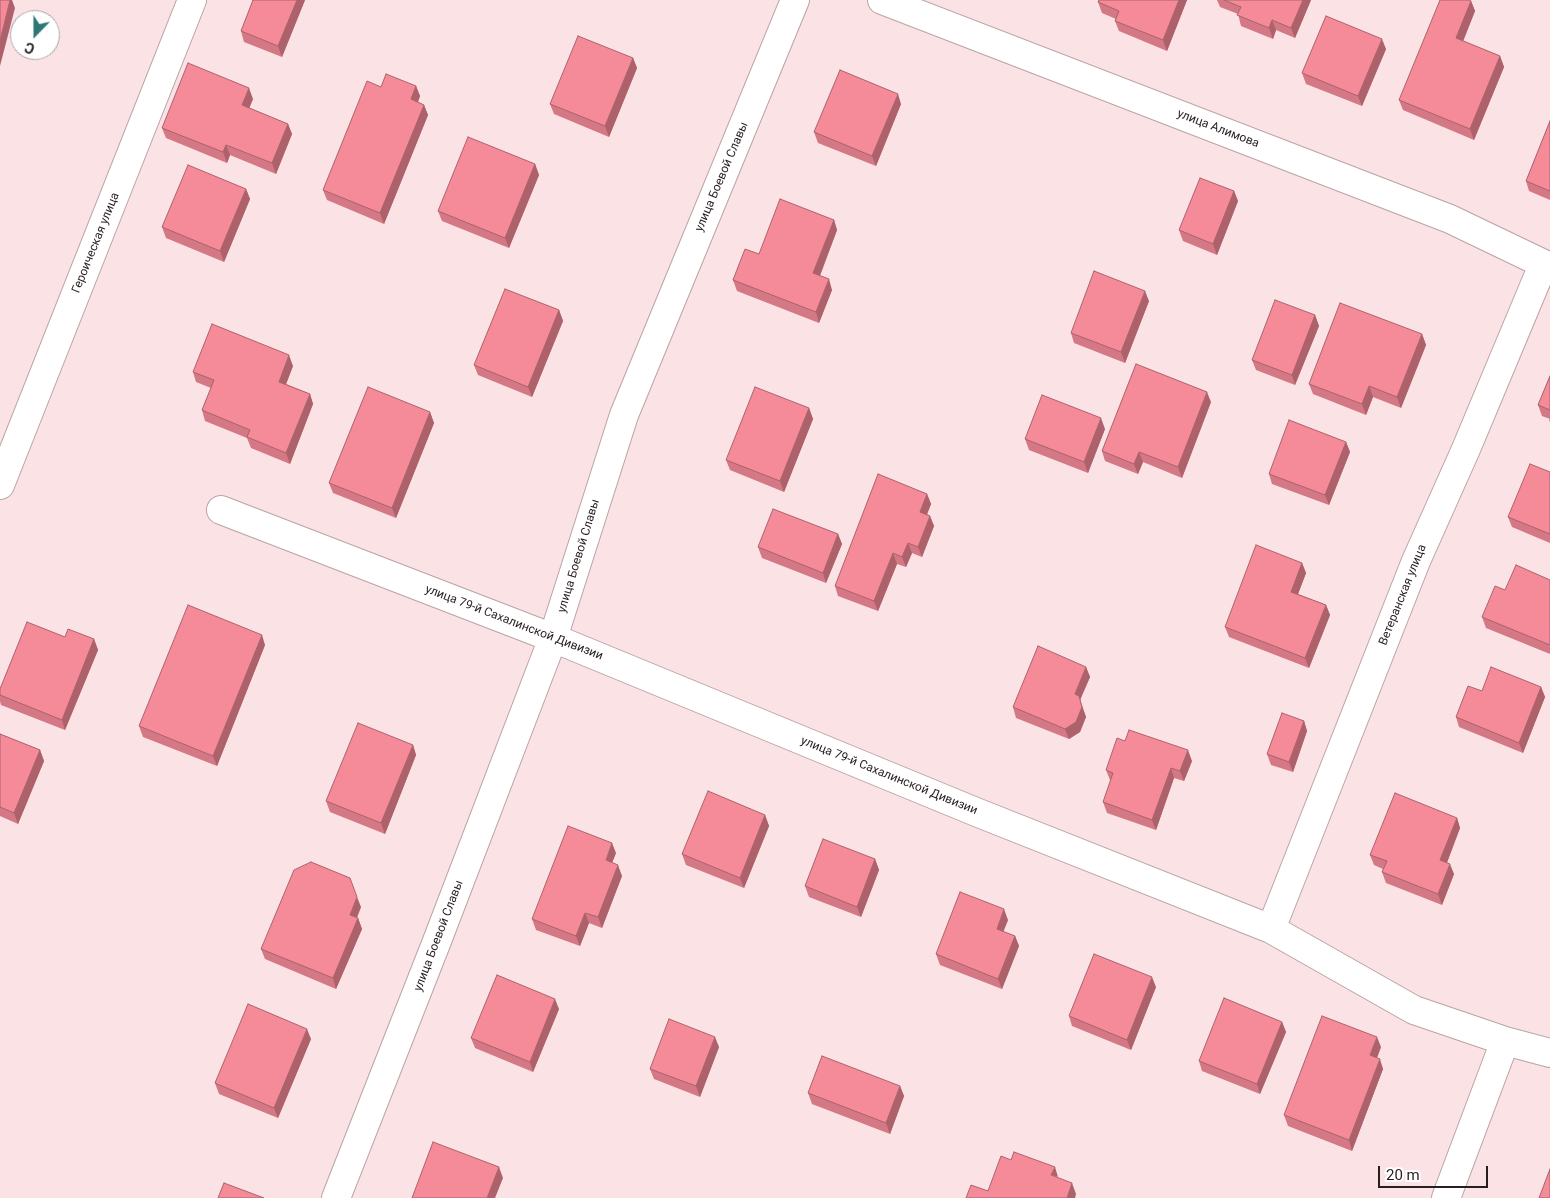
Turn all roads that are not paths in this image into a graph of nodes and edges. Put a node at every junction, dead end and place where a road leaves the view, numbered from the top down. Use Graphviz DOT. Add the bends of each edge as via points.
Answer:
graph roads {
  1 [pos="192,0"];
  2 [pos="796,0"];
  3 [pos="882,0"];
  4 [pos="1547,266"];
  5 [pos="0,485"];
  6 [pos="221,510"];
  7 [pos="553,638"];
  8 [pos="1271,929"];
  9 [pos="1506,1041"];
  10 [pos="1550,1053"];
  11 [pos="336,1198"];
  12 [pos="1446,1198"];
  1 -- 5 [label="street, Героическая улица"];
  2 -- 7 [label="street, улица Боевой Славы" via="624,415"];
  3 -- 4 [label="street, улица Алимова" via="1450,219"];
  4 -- 8 [label="street, Ветеранская улица" via="1416,560"];
  6 -- 7 [label="street, улица 79-й Сахалинской Дивизии"];
  7 -- 8 [label="street, улица 79-й Сахалинской Дивизии"];
  7 -- 11 [label="street, улица Боевой Славы"];
  8 -- 9 [label="street, улица 79-й Сахалинской Дивизии" via="1414,1010"];
  9 -- 10 [label="street, улица 79-й Сахалинской Дивизии"];
  9 -- 12 [label="street"];
}
